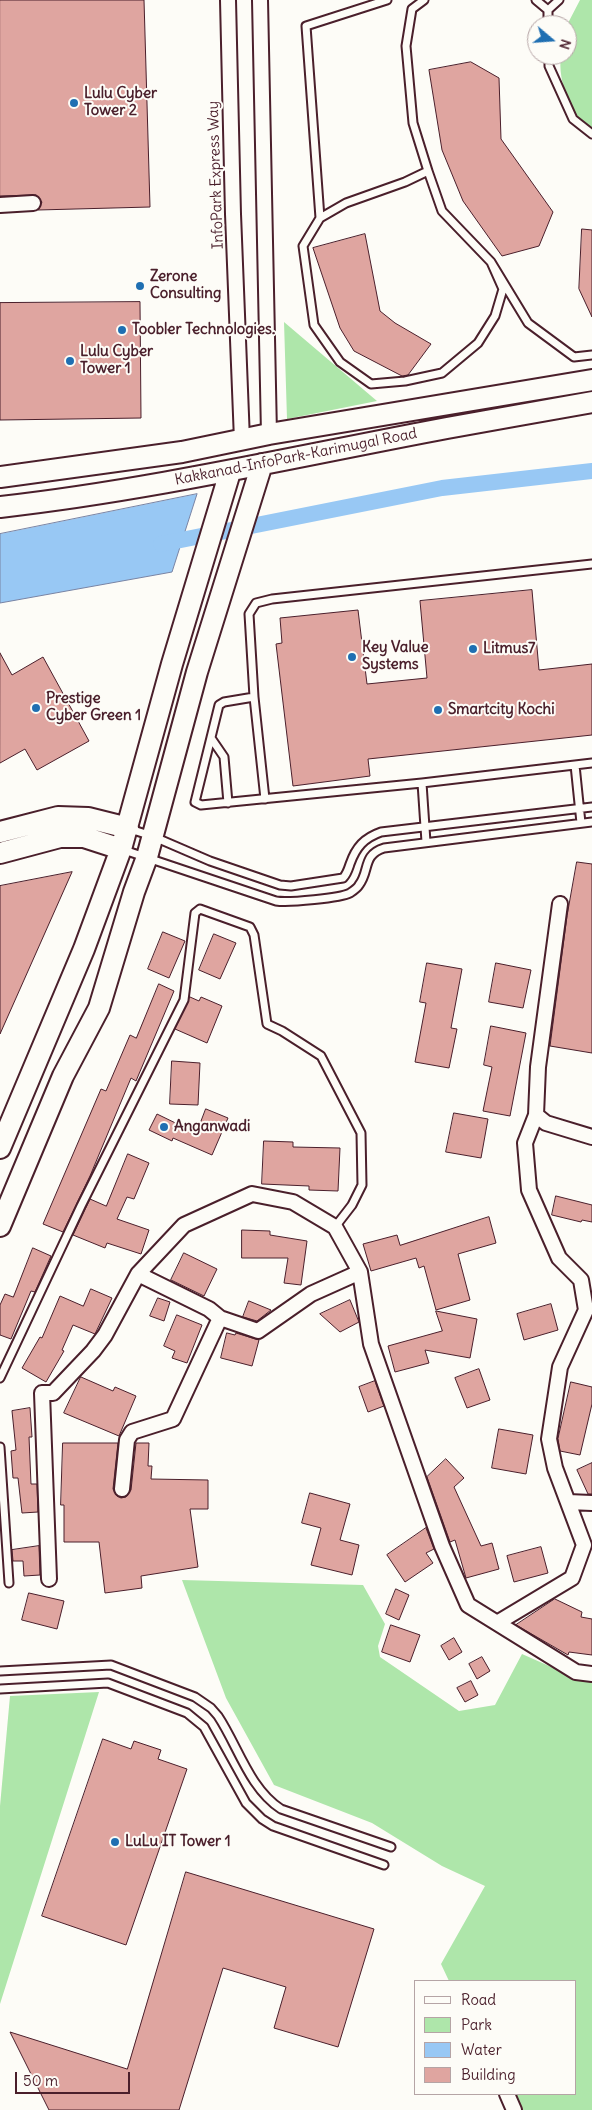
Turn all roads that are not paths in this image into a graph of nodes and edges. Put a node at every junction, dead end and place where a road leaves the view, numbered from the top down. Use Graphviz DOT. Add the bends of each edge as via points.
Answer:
graph roads {
  1 [pos="228,0"];
  2 [pos="260,0"];
  3 [pos="387,0"];
  4 [pos="424,0"];
  5 [pos="536,0"];
  6 [pos="559,0"];
  7 [pos="548,10"];
  8 [pos="548,15"];
  9 [pos="549,65"];
  10 [pos="592,134"];
  11 [pos="428,171"];
  12 [pos="33,202"];
  13 [pos="0,205"];
  14 [pos="320,218"];
  15 [pos="491,262"];
  16 [pos="592,355"];
  17 [pos="592,380"];
  18 [pos="592,402"];
  19 [pos="269,434"];
  20 [pos="242,440"];
  21 [pos="262,464"];
  22 [pos="230,472"];
  23 [pos="0,477"];
  24 [pos="0,507"];
  25 [pos="592,564"];
  26 [pos="254,697"];
  27 [pos="211,738"];
  28 [pos="592,763"];
  29 [pos="575,765"];
  30 [pos="422,783"];
  31 [pos="265,799"];
  32 [pos="228,803"];
  33 [pos="592,806"];
  34 [pos="579,808"];
  35 [pos="592,822"];
  36 [pos="581,824"];
  37 [pos="425,826"];
  38 [pos="128,828"];
  39 [pos="0,832"];
  40 [pos="152,836"];
  41 [pos="426,842"];
  42 [pos="121,849"];
  43 [pos="0,853"];
  44 [pos="146,857"];
  45 [pos="560,904"];
  46 [pos="536,1115"];
  47 [pos="592,1137"];
  48 [pos="0,1148"];
  49 [pos="0,1226"];
  50 [pos="335,1227"];
  51 [pos="360,1272"];
  52 [pos="138,1274"];
  53 [pos="588,1299"];
  54 [pos="220,1318"];
  55 [pos="0,1378"];
  56 [pos="0,1447"];
  57 [pos="122,1489"];
  58 [pos="568,1502"];
  59 [pos="592,1503"];
  60 [pos="49,1579"];
  61 [pos="9,1583"];
  62 [pos="497,1623"];
  63 [pos="0,1671"];
  64 [pos="592,1674"];
  65 [pos="0,1689"];
  66 [pos="391,1847"];
  67 [pos="384,1865"];
  68 [pos="507,2095"];
  69 [pos="514,2110"];
  1 -- 20 [label="street, InfoPark Express Way"];
  2 -- 19 [label="street"];
  3 -- 14 [label="lane" via="306,26"];
  4 -- 11 [label="lane" via="412,9 406,46 413,123"];
  5 -- 7 [label="lane"];
  6 -- 7 [label="lane"];
  7 -- 8 [label="lane"];
  9 -- 10 [label="lane" via="573,119"];
  11 -- 14 [label="lane" via="406,182 346,202"];
  11 -- 15 [label="lane" via="442,211"];
  12 -- 13 [label="street"];
  14 -- 15 [label="lane" via="304,246 314,324 340,362 371,384 442,373 478,343 495,316 503,289"];
  15 -- 16 [label="lane" via="528,323 574,357"];
  17 -- 19 [label="street, Kakkanad-InfoPark-Karimugal Road"];
  18 -- 21 [label="street, Kakkanad-InfoPark-Karimugal Road"];
  19 -- 20 [label="street, Kakkanad-InfoPark-Karimugal Road"];
  20 -- 23 [label="street, Kakkanad-InfoPark-Karimugal Road" via="182,452"];
  21 -- 22 [label="street, Kakkanad-InfoPark-Karimugal Road"];
  21 -- 40 [label="street" via="197,672"];
  22 -- 24 [label="street, Kakkanad-InfoPark-Karimugal Road" via="77,498"];
  22 -- 38 [label="street" via="172,664"];
  25 -- 26 [label="lane" via="262,600 249,614"];
  26 -- 27 [label="lane" via="219,705"];
  26 -- 31 [label="lane"];
  27 -- 32 [label="lane" via="224,757"];
  27 -- 32 [label="lane" via="195,802 201,805"];
  28 -- 29 [label="lane"];
  29 -- 30 [label="lane"];
  29 -- 34 [label="lane"];
  30 -- 31 [label="lane"];
  30 -- 37 [label="lane"];
  31 -- 32 [label="lane"];
  33 -- 34 [label="lane"];
  34 -- 36 [label="lane"];
  34 -- 37 [label="lane"];
  35 -- 36 [label="lane"];
  36 -- 41 [label="lane"];
  37 -- 40 [label="lane" via="369,836 357,849 343,878 291,886 210,861"];
  37 -- 41 [label="lane"];
  38 -- 39 [label="street" via="88,818 58,817"];
  38 -- 40 [label="lane"];
  38 -- 42 [label="street"];
  40 -- 44 [label="street"];
  41 -- 44 [label="lane" via="377,850 367,863 360,884 350,894 292,902 276,901"];
  42 -- 43 [label="street" via="84,837 60,837"];
  42 -- 44 [label="lane"];
  42 -- 48 [label="street" via="84,948"];
  44 -- 49 [label="street" via="99,1008 63,1076"];
  45 -- 46 [label="street" via="538,1067"];
  46 -- 47 [label="street" via="546,1123"];
  46 -- 53 [label="street" via="525,1143 530,1190 559,1258 581,1280"];
  50 -- 51 [label="street"];
  50 -- 52 [label="street" via="293,1202 252,1194 184,1225"];
  50 -- 55 [label="lane" via="362,1186 361,1133 321,1056 267,1024 254,935 250,927 200,909 194,914 184,1000"];
  51 -- 54 [label="street" via="311,1294 258,1331"];
  51 -- 62 [label="street" via="371,1344 442,1546 468,1605"];
  52 -- 54 [label="street" via="209,1309"];
  52 -- 60 [label="street" via="93,1351 52,1393 42,1393"];
  53 -- 58 [label="street" via="560,1367 549,1440"];
  54 -- 57 [label="street" via="173,1419 132,1432 127,1440"];
  56 -- 61 [label="lane"];
  58 -- 59 [label="street"];
  58 -- 62 [label="street" via="584,1545 572,1578"];
  62 -- 64 [label="street" via="576,1672"];
  63 -- 66 [label="lane" via="110,1665 195,1697 218,1716 257,1785 273,1804"];
  65 -- 67 [label="lane" via="108,1683 187,1713 204,1727 246,1802 262,1819 273,1826"];
  68 -- 69 [label="street"];
}
